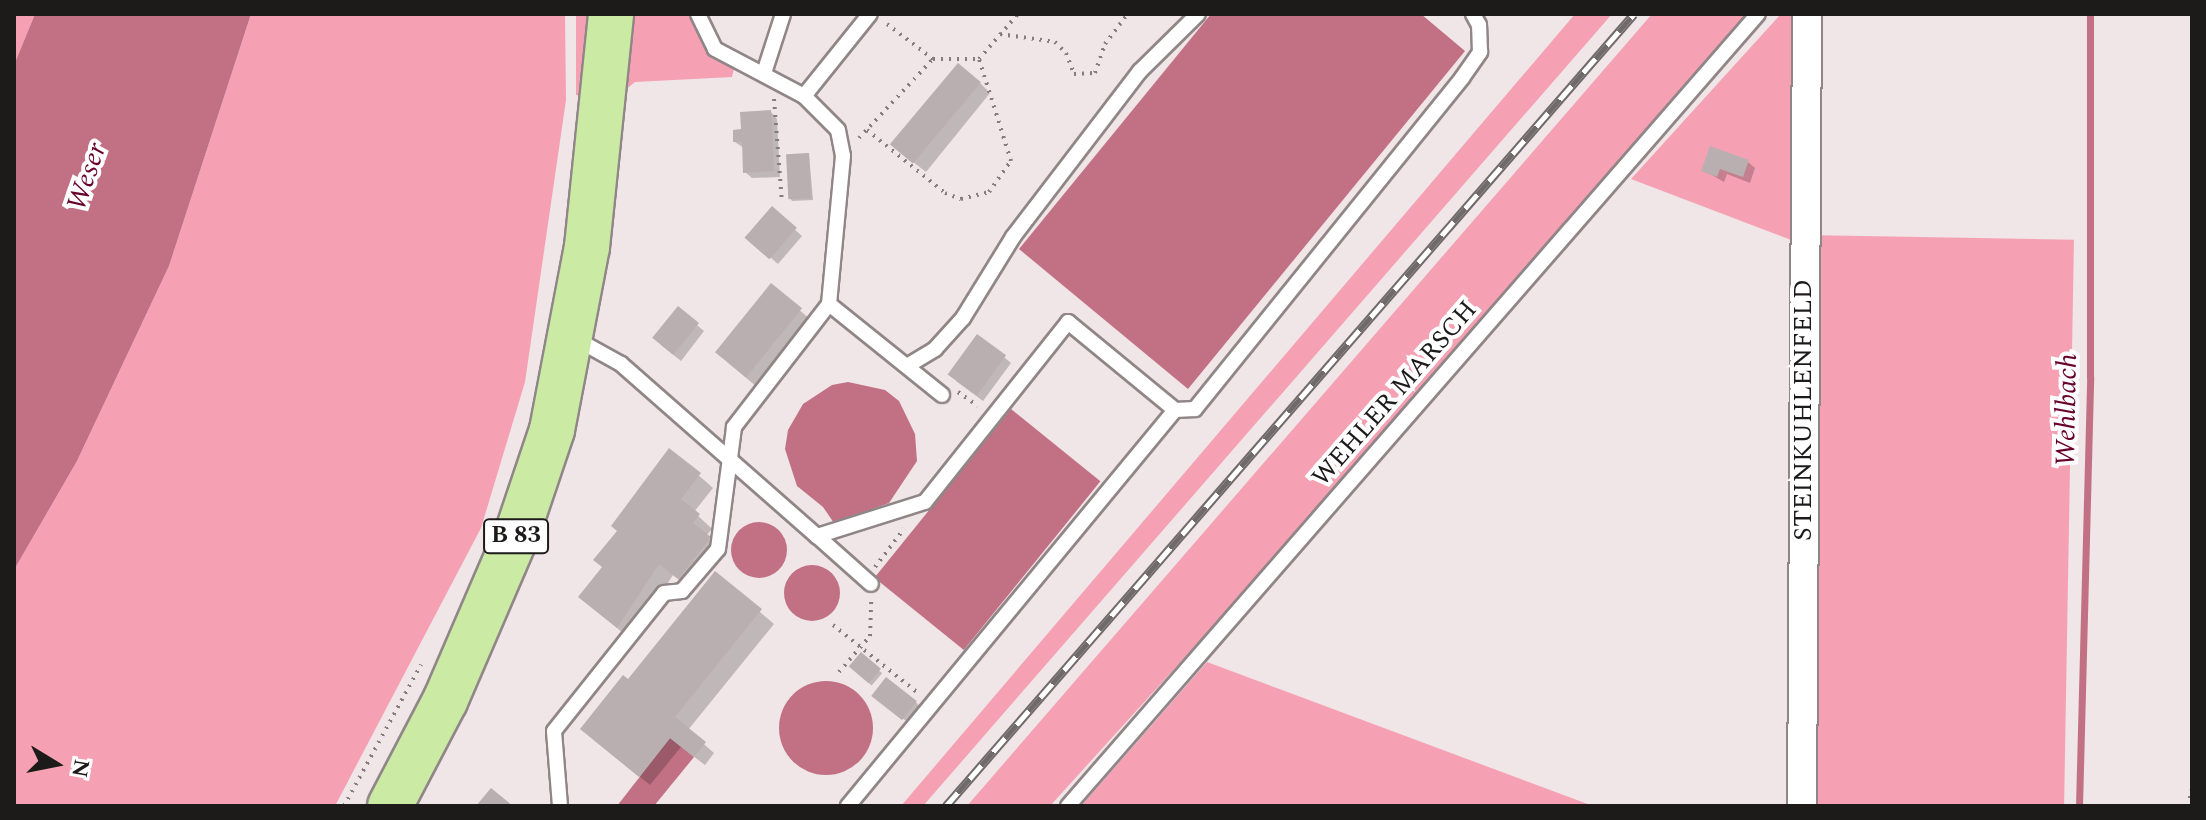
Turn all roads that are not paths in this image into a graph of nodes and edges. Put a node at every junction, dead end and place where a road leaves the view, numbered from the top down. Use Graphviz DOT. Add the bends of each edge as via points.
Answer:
graph roads {
  1 [pos="611,14"];
  2 [pos="698,14"];
  3 [pos="783,14"];
  4 [pos="870,14"];
  5 [pos="1198,14"];
  6 [pos="1473,14"];
  7 [pos="1758,14"];
  8 [pos="1807,14"];
  9 [pos="768,75"];
  10 [pos="804,96"];
  11 [pos="829,304"];
  12 [pos="563,333"];
  13 [pos="907,366"];
  14 [pos="942,395"];
  15 [pos="1175,410"];
  16 [pos="729,453"];
  17 [pos="817,536"];
  18 [pos="869,582"];
  19 [pos="390,806"];
  20 [pos="560,806"];
  21 [pos="848,806"];
  22 [pos="1068,806"];
  23 [pos="1802,806"];
  1 -- 12 [label="main road, B 83"];
  2 -- 9 [label="lane" via="715,49"];
  3 -- 9 [label="lane"];
  4 -- 10 [label="lane"];
  5 -- 13 [label="lane" via="1140,71 1013,237 963,318 935,349"];
  6 -- 15 [label="lane" via="1480,52 1462,78 1195,409"];
  7 -- 22 [label="lane, WEHLER MARSCH"];
  8 -- 23 [label="street, STEINKUHLENFELD"];
  9 -- 10 [label="lane"];
  10 -- 11 [label="lane" via="838,130 843,156"];
  11 -- 13 [label="lane"];
  11 -- 16 [label="lane" via="734,427"];
  12 -- 16 [label="lane" via="621,364"];
  12 -- 19 [label="main road, B 83" via="552,430 517,534 445,701"];
  13 -- 14 [label="lane"];
  15 -- 17 [label="lane" via="1068,322 925,502"];
  15 -- 21 [label="lane"];
  16 -- 17 [label="lane"];
  16 -- 20 [label="lane" via="718,549 682,591 664,593 554,731"];
  17 -- 18 [label="lane"];
}
